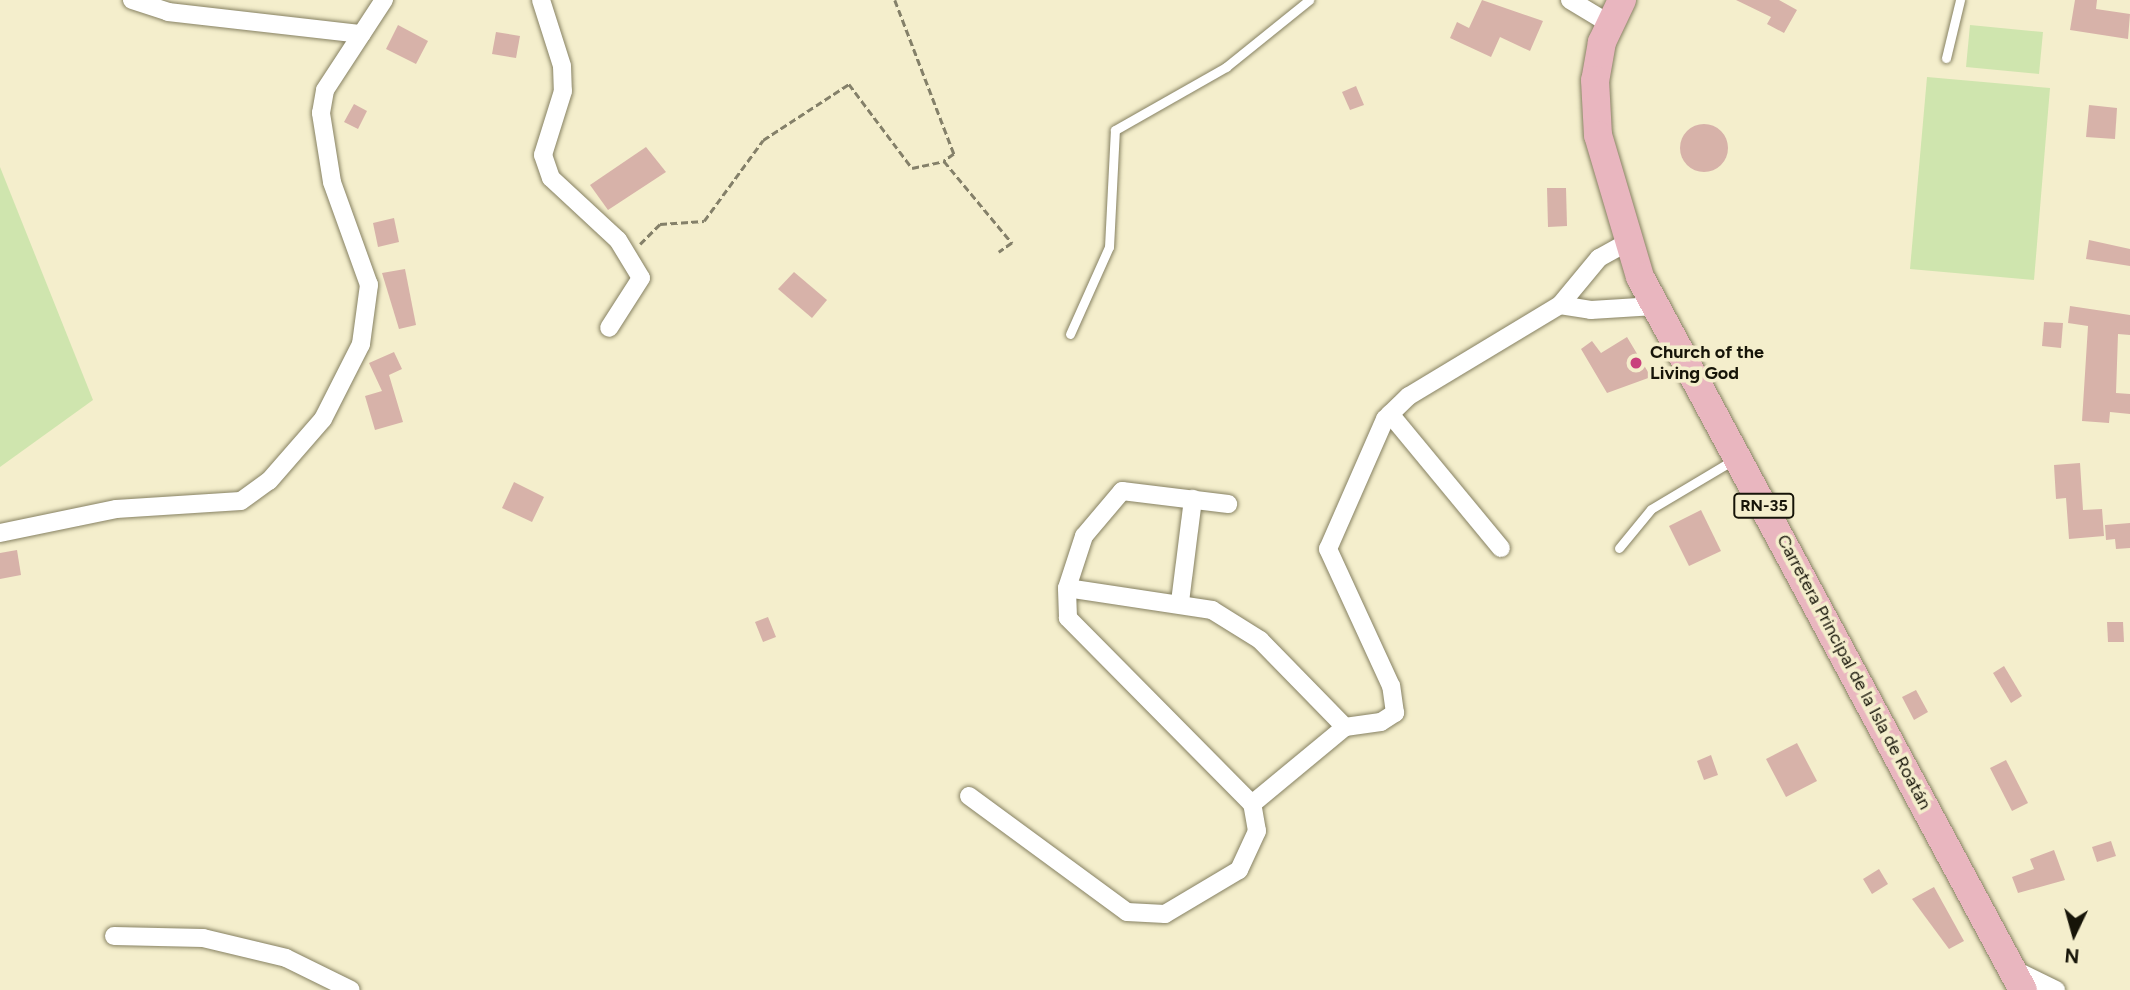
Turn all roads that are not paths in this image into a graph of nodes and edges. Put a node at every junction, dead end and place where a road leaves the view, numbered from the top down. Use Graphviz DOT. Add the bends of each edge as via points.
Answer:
graph roads {
  1 [pos="132,0"];
  2 [pos="384,0"];
  3 [pos="541,0"];
  4 [pos="1309,0"];
  5 [pos="1570,0"];
  6 [pos="1960,0"];
  7 [pos="1616,12"];
  8 [pos="362,34"];
  9 [pos="1946,58"];
  10 [pos="1628,242"];
  11 [pos="1560,305"];
  12 [pos="1655,306"];
  13 [pos="609,328"];
  14 [pos="1070,334"];
  15 [pos="1390,414"];
  16 [pos="1738,458"];
  17 [pos="1193,499"];
  18 [pos="1228,504"];
  19 [pos="0,533"];
  20 [pos="1501,548"];
  21 [pos="1619,548"];
  22 [pos="1067,588"];
  23 [pos="1180,602"];
  24 [pos="1345,727"];
  25 [pos="969,796"];
  26 [pos="1252,804"];
  27 [pos="114,936"];
  28 [pos="2036,984"];
  29 [pos="351,990"];
  1 -- 8 [label="street" via="168,12"];
  2 -- 8 [label="street"];
  3 -- 13 [label="street" via="564,91 543,155 551,178 628,257 641,278"];
  4 -- 14 [label="lane" via="1226,67 1115,131 1109,247"];
  5 -- 7 [label="street"];
  6 -- 9 [label="lane"];
  7 -- 10 [label="main road, Carretera Principal de la Isla de Roatán / RN-35" via="1595,80 1598,135"];
  8 -- 19 [label="street" via="325,90 321,113 332,182 369,285 368,311 361,344 323,419 269,481 241,501 116,509"];
  10 -- 11 [label="street" via="1599,258"];
  10 -- 12 [label="main road, Carretera Principal de la Isla de Roatán / RN-35"];
  11 -- 12 [label="street"];
  11 -- 15 [label="street"];
  12 -- 16 [label="main road, Carretera Principal de la Isla de Roatán / RN-35"];
  15 -- 20 [label="street"];
  15 -- 24 [label="street" via="1328,549 1391,686 1395,713 1367,728"];
  16 -- 21 [label="lane" via="1651,509"];
  16 -- 28 [label="main road, Carretera Principal de la Isla de Roatán / RN-35"];
  17 -- 18 [label="street"];
  17 -- 22 [label="street" via="1122,491 1084,536"];
  17 -- 23 [label="street"];
  22 -- 23 [label="street"];
  22 -- 26 [label="street" via="1068,618"];
  23 -- 24 [label="street" via="1212,610 1260,640"];
  24 -- 26 [label="street"];
  25 -- 26 [label="street" via="1108,902 1143,915 1165,914 1239,870 1257,831"];
  27 -- 29 [label="street" via="203,939 286,958"];
}
